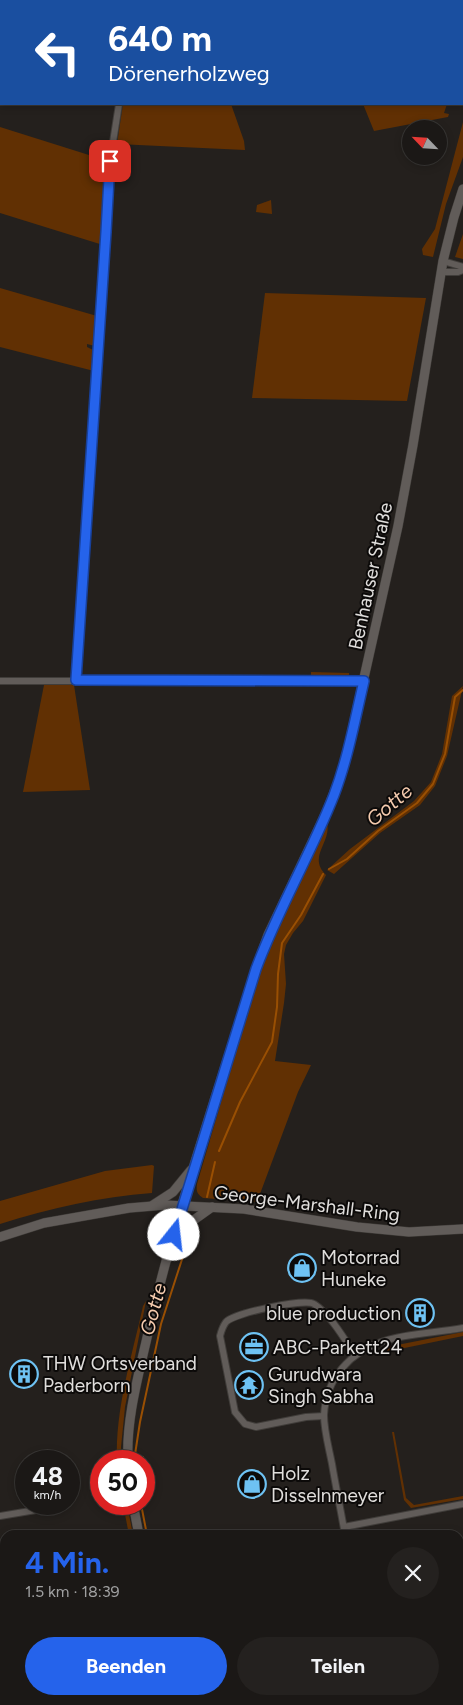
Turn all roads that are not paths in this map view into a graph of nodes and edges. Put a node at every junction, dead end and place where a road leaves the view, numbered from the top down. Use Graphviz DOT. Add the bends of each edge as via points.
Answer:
graph roads {
  1 [pos="119,105"];
  2 [pos="463,190"];
  3 [pos="443,261"];
  4 [pos="463,269"];
  5 [pos="441,272"];
  6 [pos="76,680"];
  7 [pos="0,681"];
  8 [pos="364,681"];
  9 [pos="196,1164"];
  10 [pos="152,1205"];
  11 [pos="183,1205"];
  12 [pos="212,1207"];
  13 [pos="463,1230"];
  14 [pos="0,1236"];
  15 [pos="170,1248"];
  16 [pos="463,1328"];
  17 [pos="355,1355"];
  18 [pos="324,1416"];
  19 [pos="127,1450"];
  20 [pos="463,1504"];
  21 [pos="15,1514"];
  22 [pos="135,1515"];
  23 [pos="0,1516"];
  24 [pos="344,1527"];
  25 [pos="138,1530"];
  26 [pos="344,1530"];
  1 -- 6 [label="street" via="110,161"];
  2 -- 3 [label="main road, Benhauser Straße"];
  3 -- 4 [label="street"];
  3 -- 5 [label="main road, Benhauser Straße"];
  4 -- 5 [label="street"];
  5 -- 8 [label="main road, Benhauser Straße" via="398,526"];
  6 -- 7 [label="street"];
  6 -- 8 [label="street"];
  8 -- 9 [label="main road, Benhauser Straße" via="334,795 268,935"];
  9 -- 10 [label="main road" via="173,1192"];
  9 -- 11 [label="main road, Benhauser Straße"];
  10 -- 11 [label="main road, George-Marshall-Ring"];
  10 -- 14 [label="main road, George-Marshall-Ring" via="44,1223"];
  11 -- 12 [label="main road, George-Marshall-Ring"];
  11 -- 15 [label="main road, Benhauser Straße"];
  12 -- 13 [label="main road, George-Marshall-Ring" via="409,1232"];
  12 -- 15 [label="main road" via="191,1222"];
  15 -- 19 [label="main road, Benhauser Straße" via="152,1313"];
  16 -- 17 [label="street" via="398,1338"];
  17 -- 18 [label="street" via="338,1372 331,1385"];
  17 -- 18 [label="street" via="325,1314 312,1303 298,1302 236,1316 222,1329 220,1336 235,1412 244,1424 256,1427"];
  18 -- 24 [label="street"];
  20 -- 24 [label="street"];
  21 -- 23 [label="street"];
  22 -- 25 [label="main road"];
  24 -- 26 [label="street"];
}
